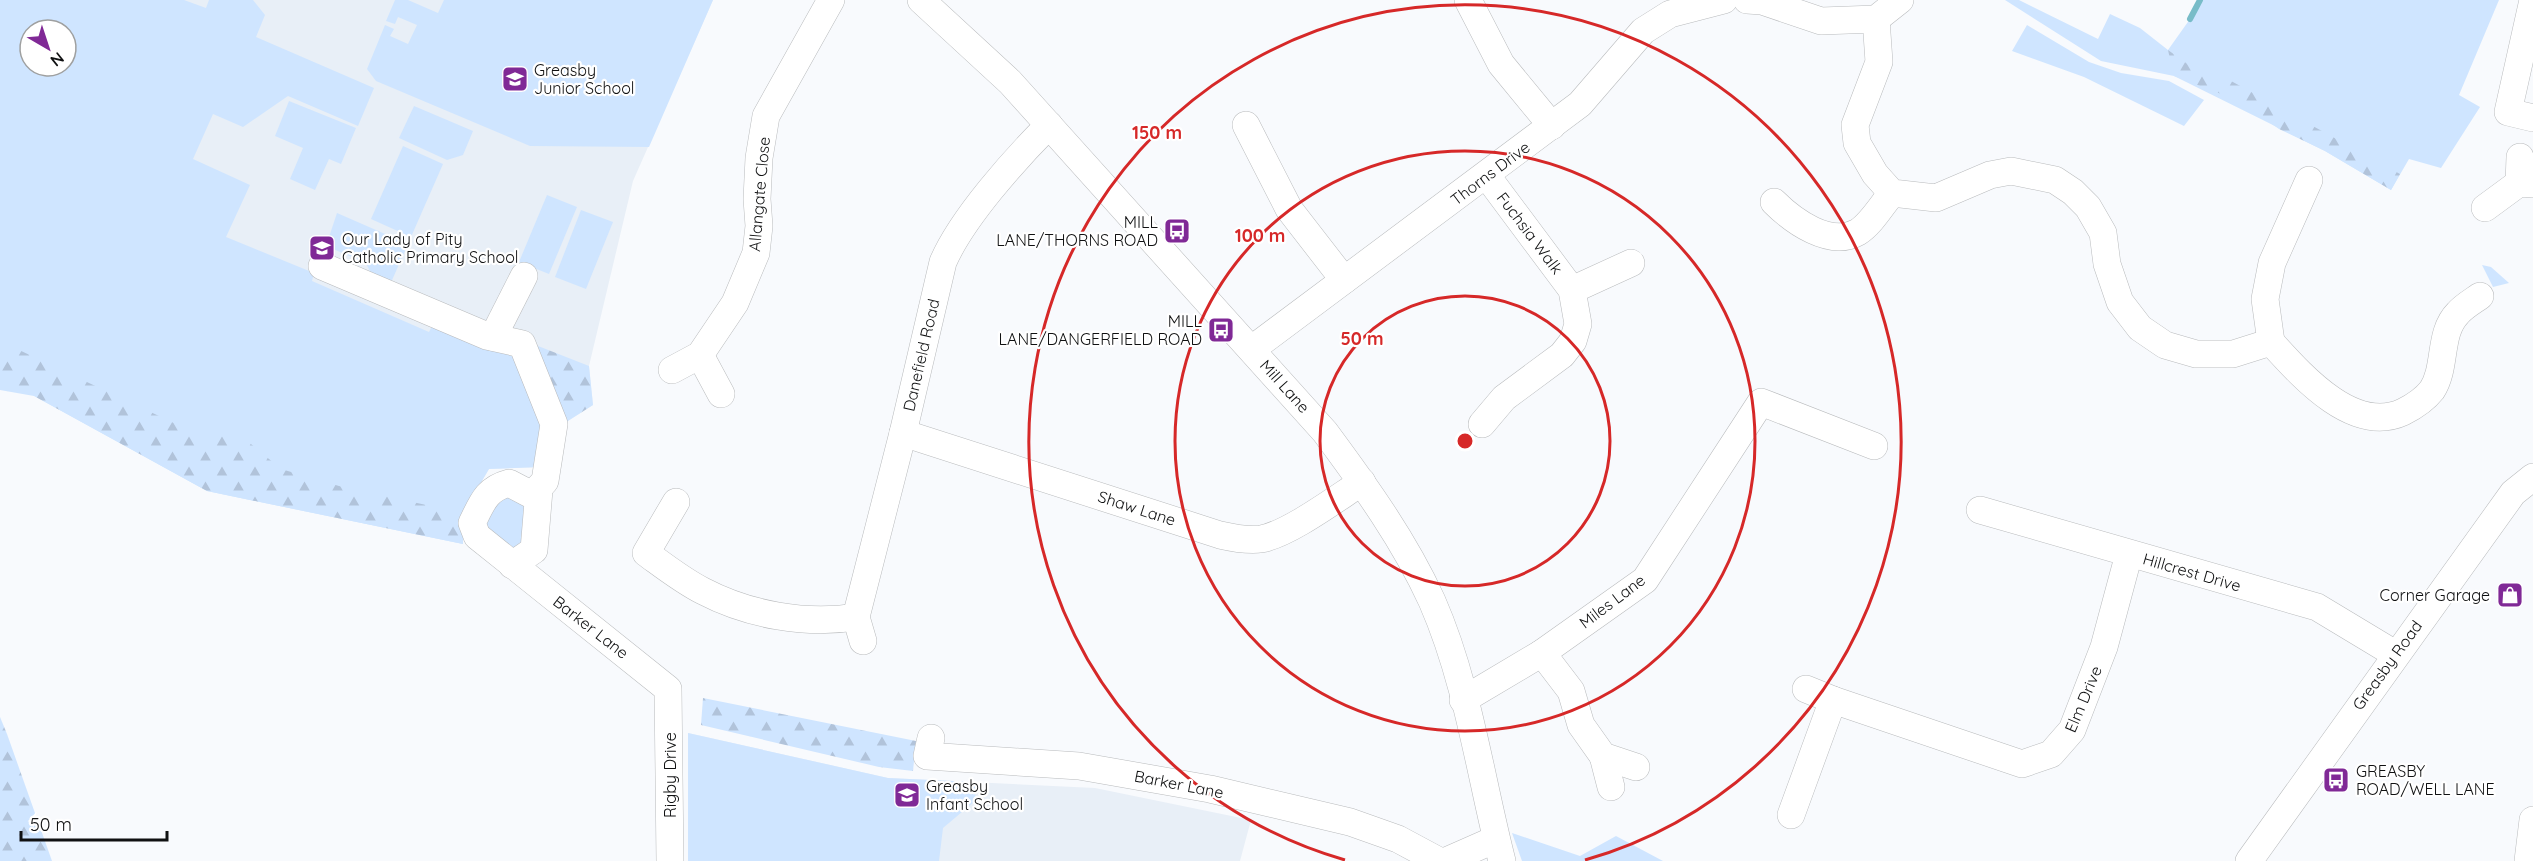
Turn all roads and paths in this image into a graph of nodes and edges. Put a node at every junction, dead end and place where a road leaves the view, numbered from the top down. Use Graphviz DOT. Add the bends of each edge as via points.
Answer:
graph roads {
  1 [pos="831,0"];
  2 [pos="921,0"];
  3 [pos="1468,0"];
  4 [pos="1724,0"];
  5 [pos="1747,0"];
  6 [pos="1899,0"];
  7 [pos="2533,0"];
  8 [pos="1876,19"];
  9 [pos="2533,118"];
  10 [pos="1049,125"];
  11 [pos="1245,125"];
  12 [pos="1552,126"];
  13 [pos="2524,174"];
  14 [pos="1487,176"];
  15 [pos="2309,180"];
  16 [pos="1892,193"];
  17 [pos="1774,202"];
  18 [pos="2485,208"];
  19 [pos="1631,263"];
  20 [pos="322,266"];
  21 [pos="524,276"];
  22 [pos="1344,280"];
  23 [pos="1572,290"];
  24 [pos="2480,296"];
  25 [pos="493,338"];
  26 [pos="2271,342"];
  27 [pos="1252,350"];
  28 [pos="700,355"];
  29 [pos="672,370"];
  30 [pos="721,394"];
  31 [pos="1482,424"];
  32 [pos="903,433"];
  33 [pos="1874,446"];
  34 [pos="2533,477"];
  35 [pos="1362,482"];
  36 [pos="539,490"];
  37 [pos="676,502"];
  38 [pos="1980,510"];
  39 [pos="2129,554"];
  40 [pos="512,565"];
  41 [pos="1542,652"];
  42 [pos="2394,654"];
  43 [pos="668,689"];
  44 [pos="1806,689"];
  45 [pos="1463,700"];
  46 [pos="1833,700"];
  47 [pos="931,738"];
  48 [pos="1604,756"];
  49 [pos="1636,767"];
  50 [pos="1611,786"];
  51 [pos="1791,814"];
  52 [pos="2533,820"];
  53 [pos="1499,850"];
  54 [pos="670,861"];
  55 [pos="1439,861"];
  56 [pos="1446,861"];
  57 [pos="2249,861"];
  58 [pos="2528,861"];
  1 -- 28 [label="street, Allangate Close" via="766,116 759,168 756,253 735,303"];
  2 -- 10 [label="street, Mill Lane" via="971,44"];
  3 -- 12 [label="street" via="1501,64"];
  4 -- 12 [label="street, Thorns Drive" via="1670,14 1643,31 1580,105"];
  5 -- 8 [label="street" via="1762,1 1821,21"];
  6 -- 8 [label="street"];
  7 -- 9 [label="street" via="2508,112"];
  8 -- 16 [label="street" via="1879,62 1855,125 1857,143 1875,174"];
  10 -- 27 [label="street, Mill Lane"];
  10 -- 32 [label="street, Danefield Road" via="1021,153 951,243 943,262"];
  11 -- 22 [label="street" via="1289,209"];
  12 -- 14 [label="street, Thorns Drive"];
  13 -- 18 [label="street"];
  14 -- 22 [label="street, Thorns Drive"];
  14 -- 23 [label="street, Fuchsia Walk"];
  15 -- 26 [label="street" via="2272,263 2265,299"];
  16 -- 17 [label="street" via="1860,230 1847,237 1792,220"];
  16 -- 26 [label="street" via="1936,198 1990,175 2011,171 2055,180 2088,207 2103,233 2107,264 2120,302 2140,328 2165,345 2196,354 2233,354"];
  19 -- 23 [label="street, Fuchsia Walk"];
  20 -- 25 [label="street"];
  21 -- 25 [label="street"];
  22 -- 27 [label="street, Thorns Drive"];
  23 -- 31 [label="street, Fuchsia Walk" via="1578,324 1573,341 1562,355 1504,398"];
  24 -- 26 [label="street" via="2457,314 2445,337 2439,375 2431,391 2413,407 2394,416 2373,418 2351,411 2304,380"];
  25 -- 36 [label="street" via="522,344 554,424 545,481"];
  27 -- 35 [label="street, Mill Lane" via="1325,432"];
  28 -- 29 [label="street, Allangate Close"];
  28 -- 30 [label="street"];
  32 -- 35 [label="street, Shaw Lane" via="1240,539 1263,539 1297,523"];
  32 -- 37 [label="street, Danefield Road" via="859,629 836,620 789,619 746,607 704,591 646,553"];
  33 -- 41 [label="street, Miles Lane" via="1761,402 1645,580"];
  34 -- 42 [label="street, Greasby Road" via="2513,492"];
  35 -- 45 [label="street, Mill Lane" via="1401,540 1432,603"];
  36 -- 40 [label="street" via="534,549"];
  36 -- 40 [label="street, Barker Lane" via="532,495 509,483 496,486 486,493 472,522 477,536"];
  38 -- 39 [label="street, Hillcrest Drive"];
  39 -- 42 [label="street, Hillcrest Drive" via="2317,607"];
  39 -- 46 [label="street, Elm Drive" via="2104,647 2072,730 2051,754 2022,764"];
  40 -- 43 [label="street, Barker Lane"];
  41 -- 45 [label="street, Miles Lane"];
  41 -- 48 [label="street" via="1571,691 1581,725"];
  42 -- 57 [label="street, Greasby Road"];
  43 -- 54 [label="street, Rigby Drive"];
  44 -- 46 [label="street, Elm Drive"];
  45 -- 53 [label="street, Mill Lane"];
  46 -- 51 [label="street"];
  47 -- 55 [label="street, Barker Lane" via="927,756 1079,766 1210,789 1350,822 1398,839"];
  48 -- 49 [label="street"];
  48 -- 50 [label="street"];
  52 -- 58 [label="street"];
  53 -- 56 [label="street"];
}
